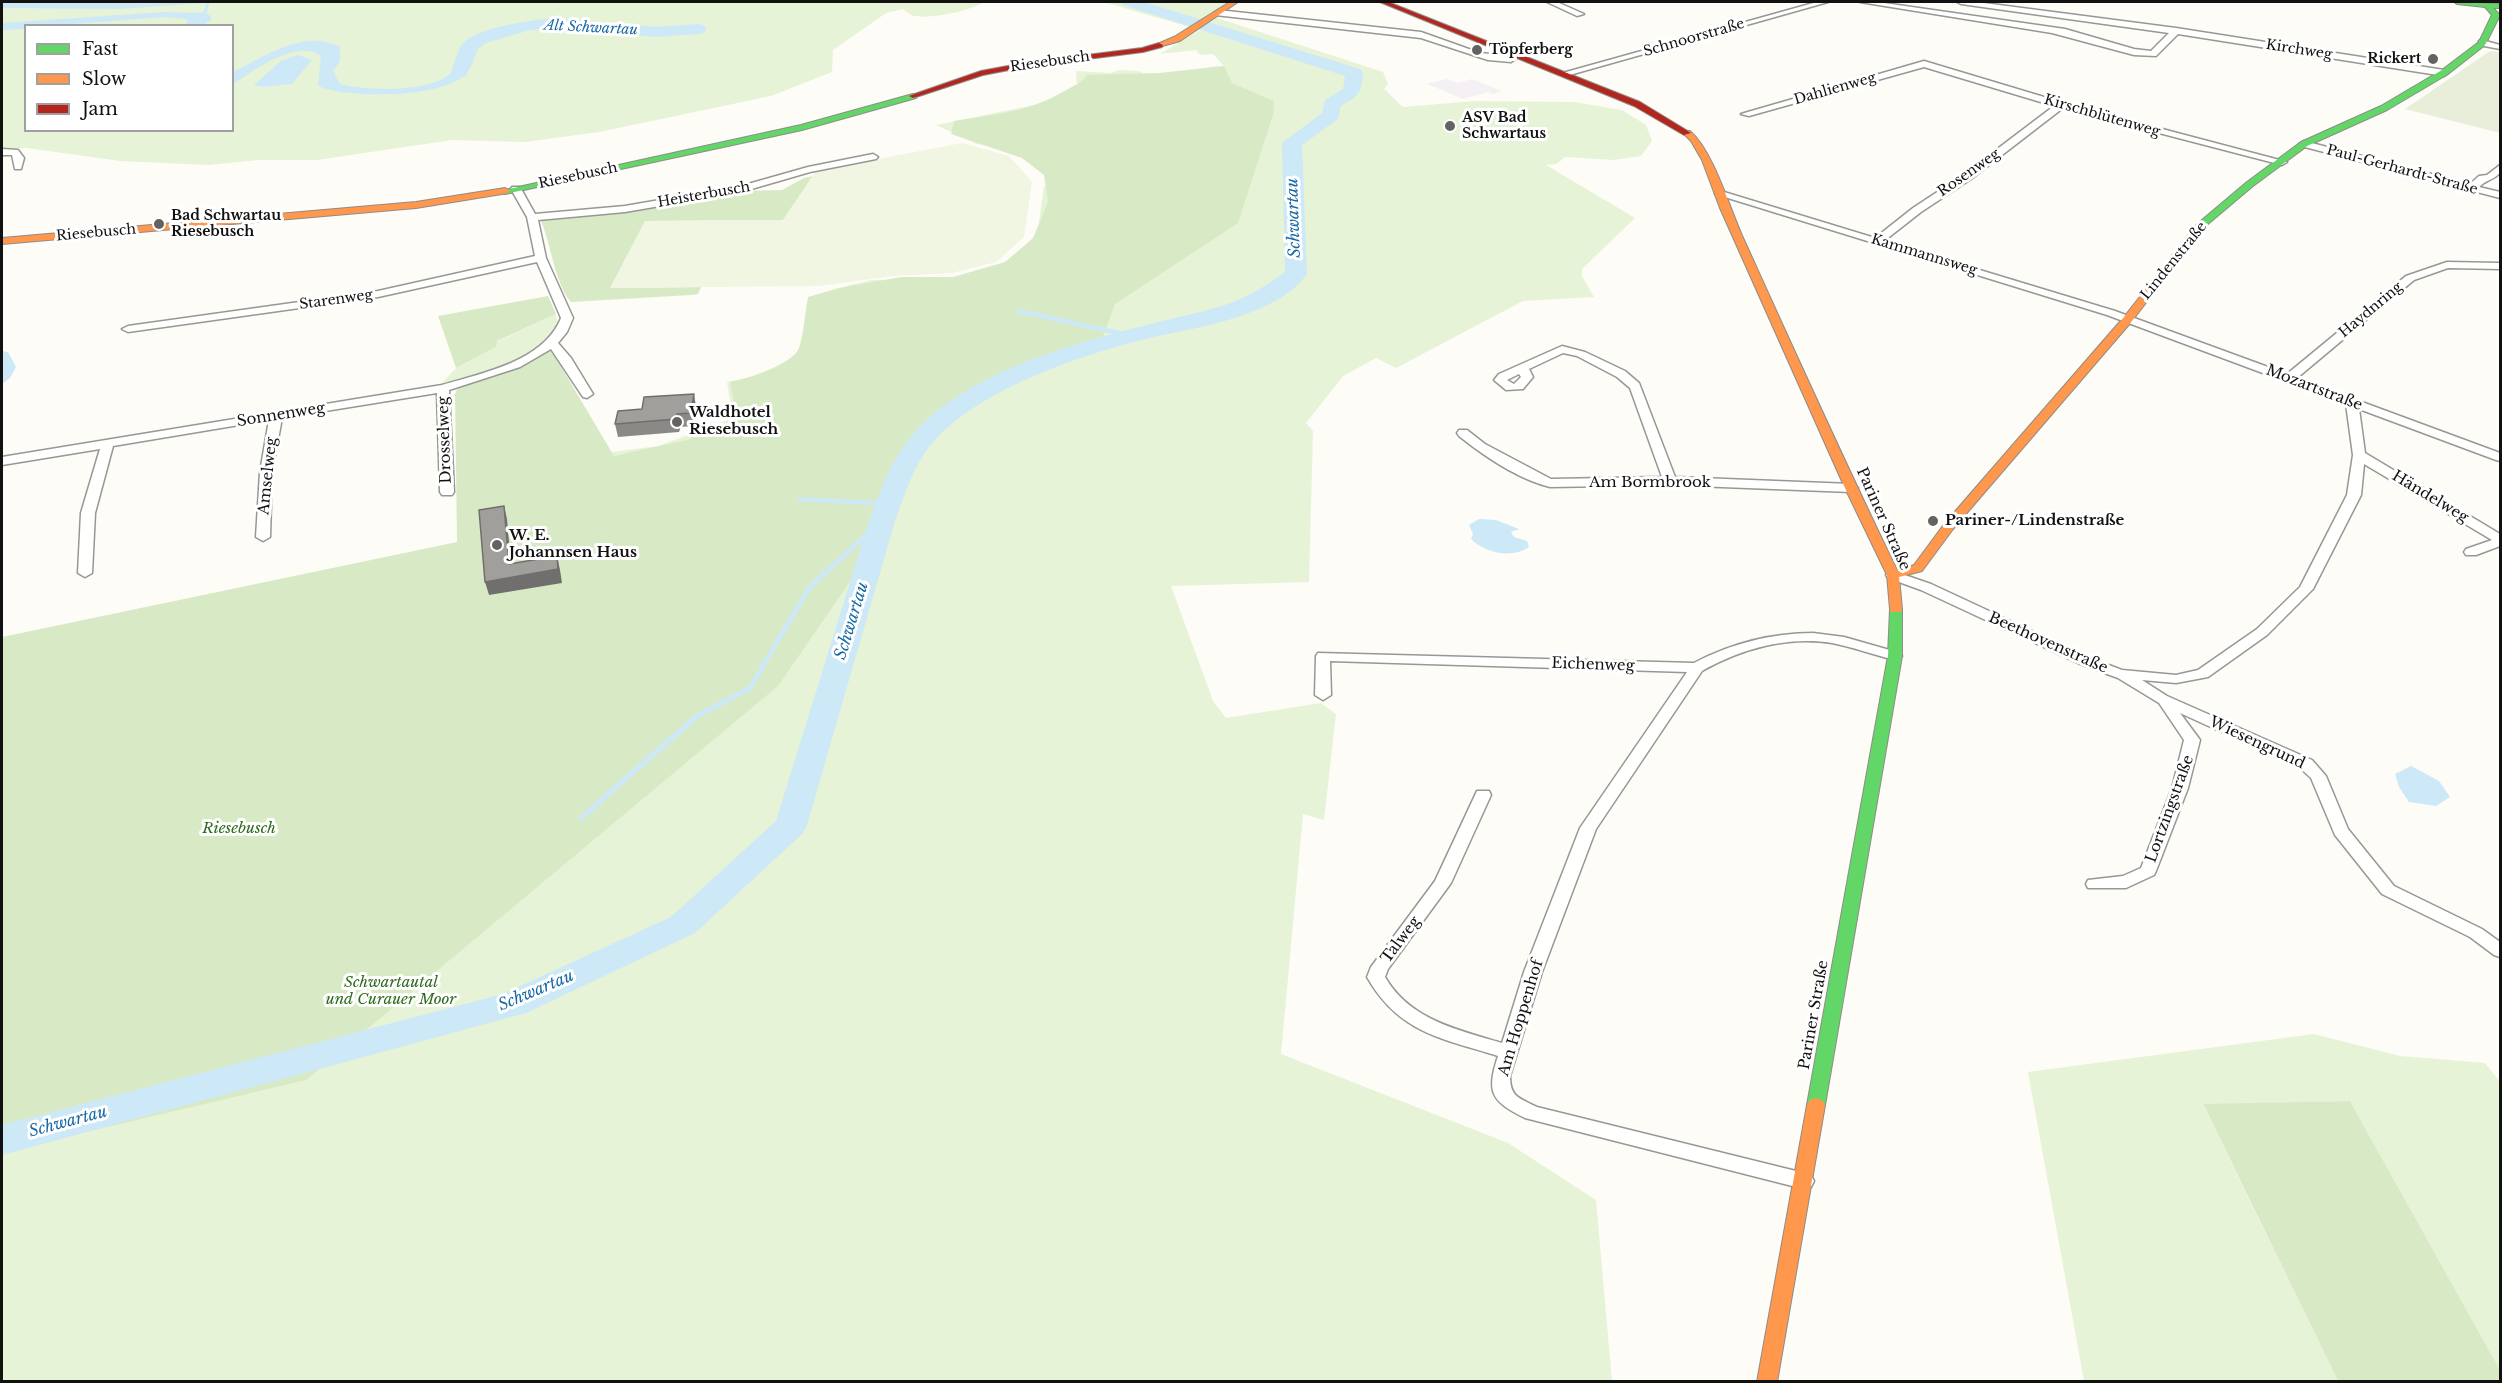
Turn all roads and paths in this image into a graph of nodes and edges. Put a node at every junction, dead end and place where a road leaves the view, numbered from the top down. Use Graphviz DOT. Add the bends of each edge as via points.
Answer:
graph roads {
  1 [pos="1233,2"];
  2 [pos="1383,2"];
  3 [pos="1551,2"];
  4 [pos="1824,2"];
  5 [pos="1864,2"];
  6 [pos="1961,2"];
  7 [pos="2457,2"];
  8 [pos="2494,5"];
  9 [pos="1580,14"];
  10 [pos="1208,20"];
  11 [pos="2176,31"];
  12 [pos="2482,43"];
  13 [pos="2500,47"];
  14 [pos="1511,59"];
  15 [pos="1924,64"];
  16 [pos="2444,73"];
  17 [pos="1563,74"];
  18 [pos="2061,105"];
  19 [pos="1746,114"];
  20 [pos="2304,144"];
  21 [pos="2,152"];
  22 [pos="873,157"];
  23 [pos="2282,162"];
  24 [pos="18,167"];
  25 [pos="2500,168"];
  26 [pos="2472,188"];
  27 [pos="516,189"];
  28 [pos="1720,194"];
  29 [pos="2500,195"];
  30 [pos="532,217"];
  31 [pos="2,241"];
  32 [pos="1877,241"];
  33 [pos="541,258"];
  34 [pos="2499,264"];
  35 [pos="2128,319"];
  36 [pos="128,329"];
  37 [pos="553,344"];
  38 [pos="1522,368"];
  39 [pos="2289,379"];
  40 [pos="443,388"];
  41 [pos="587,394"];
  42 [pos="2352,403"];
  43 [pos="276,416"];
  44 [pos="1463,433"];
  45 [pos="108,443"];
  46 [pos="2359,455"];
  47 [pos="2500,457"];
  48 [pos="2,461"];
  49 [pos="1670,481"];
  50 [pos="1851,488"];
  51 [pos="447,492"];
  52 [pos="263,537"];
  53 [pos="2500,541"];
  54 [pos="2471,552"];
  55 [pos="86,573"];
  56 [pos="1893,575"];
  57 [pos="1895,656"];
  58 [pos="1697,668"];
  59 [pos="2120,674"];
  60 [pos="1323,695"];
  61 [pos="2162,699"];
  62 [pos="1483,795"];
  63 [pos="2094,884"];
  64 [pos="2500,951"];
  65 [pos="1509,1052"];
  66 [pos="1804,1181"];
  67 [pos="1767,1382"];
  1 -- 10 [label="street, Riesebusch"];
  2 -- 17 [label="street, Pariner Straße"];
  3 -- 9 [label="street"];
  4 -- 17 [label="street, Schnoorstraße"];
  5 -- 11 [label="street" via="2055,31 2153,54"];
  6 -- 11 [label="street, Kirchweg"];
  7 -- 8 [label="street"];
  8 -- 12 [label="street, Lindenstraße" via="2496,15"];
  10 -- 14 [label="street" via="1421,35 1488,58"];
  10 -- 27 [label="street, Riesebusch" via="1177,39 1143,50 981,73 802,127"];
  11 -- 16 [label="street, Kirchweg"];
  12 -- 13 [label="street"];
  12 -- 16 [label="street, Lindenstraße"];
  15 -- 18 [label="street, Kirschblütenweg"];
  15 -- 19 [label="street, Dahlienweg"];
  16 -- 20 [label="street, Lindenstraße" via="2384,108"];
  17 -- 28 [label="street, Pariner Straße" via="1637,104 1683,129 1695,140"];
  18 -- 23 [label="street, Kirschblütenweg"];
  18 -- 32 [label="street, Rosenweg"];
  20 -- 23 [label="street, Lindenstraße"];
  20 -- 26 [label="street, Paul-Gerhardt-Straße"];
  21 -- 24 [label="street" via="15,152"];
  22 -- 30 [label="street, Heisterbusch" via="741,189 625,209"];
  23 -- 35 [label="street, Lindenstraße" via="2199,227"];
  25 -- 26 [label="street"];
  26 -- 29 [label="street, Paul-Gerhardt-Straße"];
  27 -- 30 [label="street"];
  27 -- 31 [label="street, Riesebusch" via="416,205"];
  28 -- 32 [label="street, Kammannsweg"];
  28 -- 50 [label="street, Pariner Straße"];
  30 -- 33 [label="street"];
  32 -- 35 [label="street, Kammannsweg"];
  33 -- 36 [label="street, Starenweg" via="378,294"];
  33 -- 37 [label="street" via="567,318 566,327"];
  34 -- 39 [label="street, Haydnring" via="2447,265 2410,278"];
  35 -- 39 [label="street, Mozartstraße"];
  35 -- 56 [label="street, Lindenstraße" via="1951,524 1918,568"];
  37 -- 40 [label="street, Sonnenweg" via="499,371"];
  37 -- 41 [label="street"];
  38 -- 49 [label="street" via="1562,349 1621,374 1635,386 1643,403"];
  39 -- 42 [label="street, Mozartstraße"];
  40 -- 43 [label="street, Sonnenweg"];
  40 -- 51 [label="street, Drosselweg"];
  42 -- 46 [label="street, Beethovenstraße"];
  42 -- 47 [label="street, Mozartstraße"];
  43 -- 45 [label="street, Sonnenweg"];
  43 -- 52 [label="street, Amselweg" via="266,472"];
  44 -- 49 [label="street, Am Bormbrook" via="1481,447 1550,483"];
  45 -- 48 [label="street, Sonnenweg"];
  45 -- 55 [label="street" via="88,513"];
  46 -- 53 [label="street, Händelweg"];
  46 -- 59 [label="street, Beethovenstraße" via="2354,495 2306,589 2262,632 2203,674 2176,679"];
  49 -- 50 [label="street, Am Bormbrook"];
  50 -- 56 [label="street, Pariner Straße"];
  53 -- 54 [label="street"];
  56 -- 57 [label="street, Pariner Straße"];
  56 -- 59 [label="street, Beethovenstraße"];
  57 -- 58 [label="street, Eichenweg" via="1837,640 1796,637 1724,655"];
  57 -- 66 [label="street, Pariner Straße"];
  58 -- 60 [label="street, Eichenweg" via="1323,656"];
  58 -- 65 [label="street, Am Hoppenhof" via="1588,828 1533,972"];
  59 -- 61 [label="street, Wiesengrund"];
  61 -- 63 [label="street, Lortzingstraße" via="2192,740 2190,761 2148,871 2126,882"];
  61 -- 64 [label="street, Wiesengrund" via="2306,764 2318,776 2341,831 2388,890 2476,933"];
  62 -- 65 [label="street, Talweg" via="1443,883 1376,977 1395,1004 1431,1028"];
  65 -- 66 [label="street, Am Hoppenhof" via="1501,1076 1501,1091 1510,1102 1532,1113"];
  66 -- 67 [label="street, Pariner Straße"];
}
